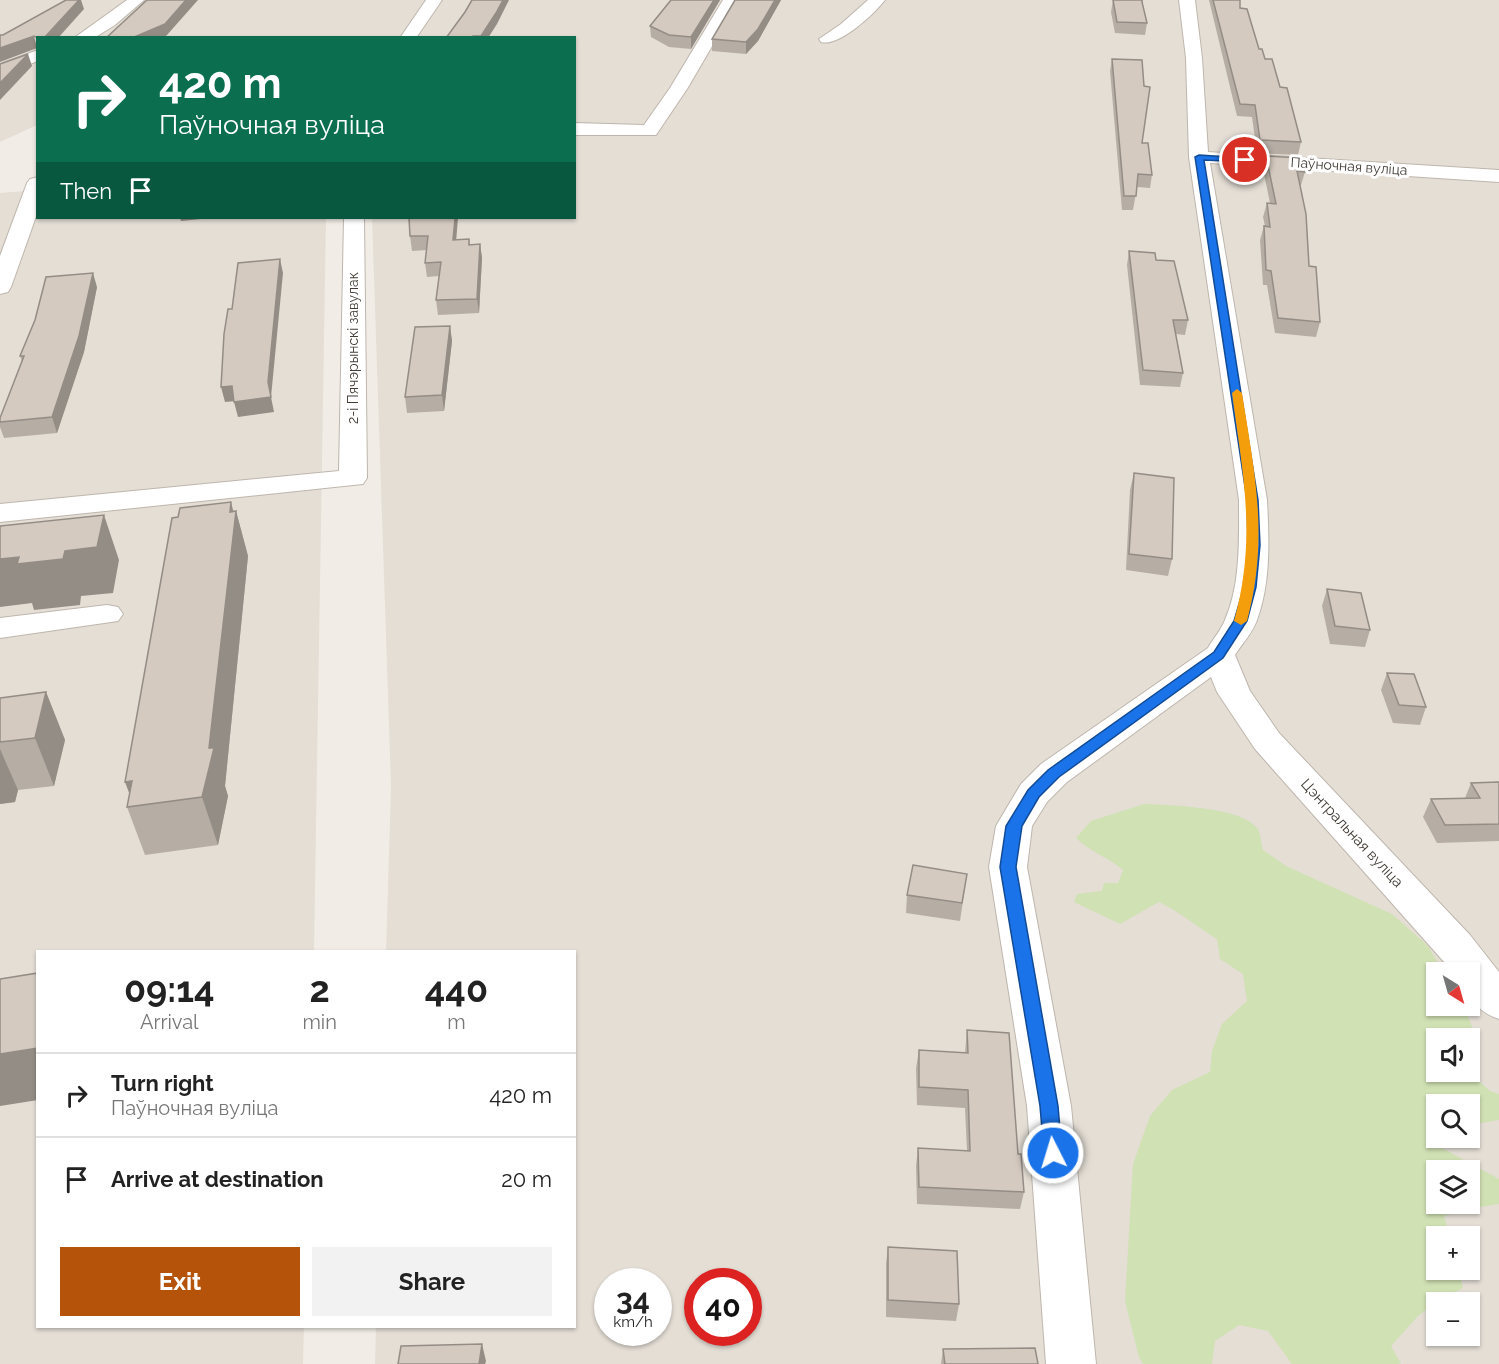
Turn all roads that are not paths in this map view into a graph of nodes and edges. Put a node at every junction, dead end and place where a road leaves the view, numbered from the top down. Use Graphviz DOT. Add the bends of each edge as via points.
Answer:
graph roads {
  1 [pos="136,0"];
  2 [pos="434,0"];
  3 [pos="731,0"];
  4 [pos="877,0"];
  5 [pos="1187,0"];
  6 [pos="85,36"];
  7 [pos="409,36"];
  8 [pos="827,39"];
  9 [pos="36,56"];
  10 [pos="0,69"];
  11 [pos="576,129"];
  12 [pos="1199,157"];
  13 [pos="1499,176"];
  14 [pos="36,186"];
  15 [pos="354,219"];
  16 [pos="0,287"];
  17 [pos="0,513"];
  18 [pos="107,614"];
  19 [pos="0,628"];
  20 [pos="1219,655"];
  21 [pos="1499,1002"];
  22 [pos="1071,1364"];
  1 -- 6 [label="street" via="116,18"];
  2 -- 7 [label="street"];
  3 -- 11 [label="street" via="649,131"];
  4 -- 8 [label="street"];
  5 -- 12 [label="street"];
  9 -- 10 [label="street"];
  12 -- 13 [label="street, Паўночная вуліца"];
  12 -- 20 [label="street" via="1253,511 1250,587 1241,621"];
  14 -- 16 [label="street"];
  15 -- 17 [label="street, 2-і Пячэрынскі завулак" via="353,478"];
  18 -- 19 [label="street"];
  20 -- 21 [label="street, Цэнтральная вуліца" via="1234,692 1267,741 1456,946"];
  20 -- 22 [label="street" via="1054,773 1034,793 1014,826 1008,867 1049,1106"];
}
